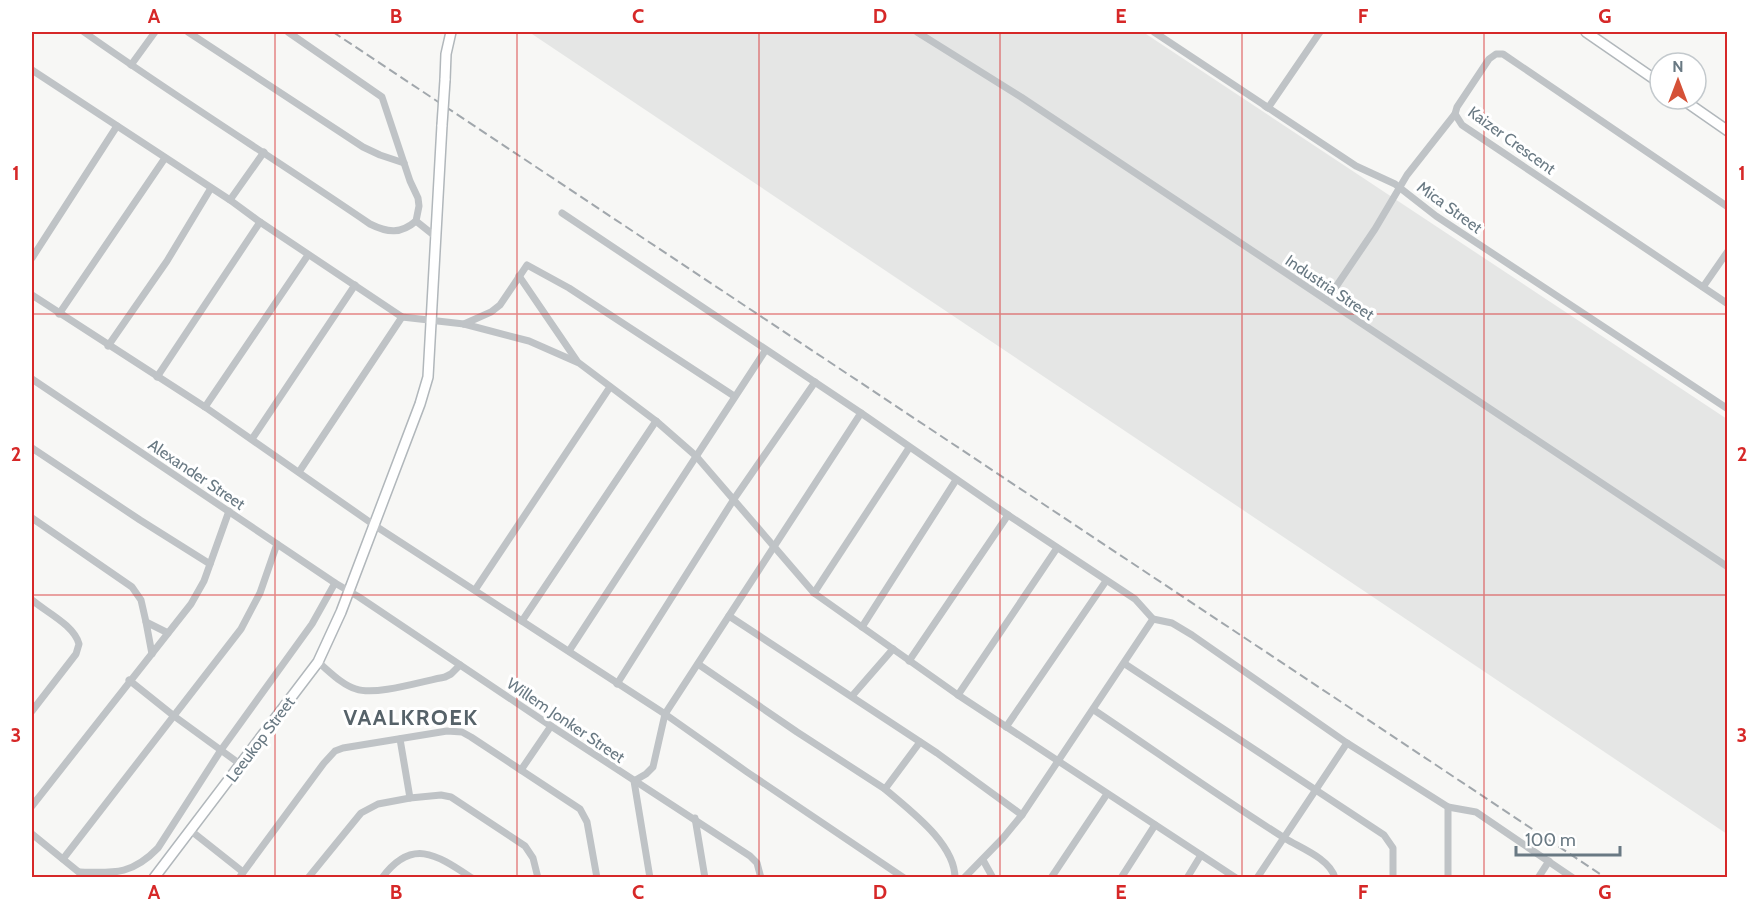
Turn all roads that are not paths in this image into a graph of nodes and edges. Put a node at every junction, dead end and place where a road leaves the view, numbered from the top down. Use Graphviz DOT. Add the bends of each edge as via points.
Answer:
graph roads {
  1 [pos="84,32"];
  2 [pos="155,32"];
  3 [pos="188,32"];
  4 [pos="288,32"];
  5 [pos="450,32"];
  6 [pos="917,32"];
  7 [pos="1154,32"];
  8 [pos="1320,32"];
  9 [pos="1587,32"];
  10 [pos="131,65"];
  11 [pos="32,70"];
  12 [pos="1648,75"];
  13 [pos="1268,108"];
  14 [pos="1699,111"];
  15 [pos="1455,114"];
  16 [pos="117,126"];
  17 [pos="1728,131"];
  18 [pos="264,152"];
  19 [pos="165,158"];
  20 [pos="404,163"];
  21 [pos="211,188"];
  22 [pos="1401,188"];
  23 [pos="230,200"];
  24 [pos="1728,207"];
  25 [pos="562,213"];
  26 [pos="416,221"];
  27 [pos="260,222"];
  28 [pos="436,237"];
  29 [pos="1728,251"];
  30 [pos="308,255"];
  31 [pos="32,258"];
  32 [pos="519,276"];
  33 [pos="355,285"];
  34 [pos="1702,287"];
  35 [pos="32,295"];
  36 [pos="1327,300"];
  37 [pos="1728,304"];
  38 [pos="59,314"];
  39 [pos="402,317"];
  40 [pos="431,321"];
  41 [pos="464,324"];
  42 [pos="108,346"];
  43 [pos="765,351"];
  44 [pos="579,363"];
  45 [pos="157,377"];
  46 [pos="32,379"];
  47 [pos="815,382"];
  48 [pos="610,387"];
  49 [pos="734,396"];
  50 [pos="205,407"];
  51 [pos="1728,409"];
  52 [pos="861,413"];
  53 [pos="656,421"];
  54 [pos="252,439"];
  55 [pos="32,448"];
  56 [pos="909,448"];
  57 [pos="696,456"];
  58 [pos="299,472"];
  59 [pos="956,480"];
  60 [pos="734,499"];
  61 [pos="229,511"];
  62 [pos="1008,515"];
  63 [pos="32,518"];
  64 [pos="374,525"];
  65 [pos="277,544"];
  66 [pos="775,545"];
  67 [pos="1057,548"];
  68 [pos="210,564"];
  69 [pos="1728,567"];
  70 [pos="1106,581"];
  71 [pos="335,583"];
  72 [pos="348,590"];
  73 [pos="475,590"];
  74 [pos="814,593"];
  75 [pos="35,603"];
  76 [pos="32,614"];
  77 [pos="729,616"];
  78 [pos="1153,619"];
  79 [pos="522,621"];
  80 [pos="146,622"];
  81 [pos="862,627"];
  82 [pos="168,633"];
  83 [pos="892,650"];
  84 [pos="569,651"];
  85 [pos="152,654"];
  86 [pos="909,661"];
  87 [pos="318,662"];
  88 [pos="698,664"];
  89 [pos="1125,664"];
  90 [pos="460,665"];
  91 [pos="129,680"];
  92 [pos="617,684"];
  93 [pos="958,695"];
  94 [pos="852,696"];
  95 [pos="1094,710"];
  96 [pos="32,711"];
  97 [pos="666,714"];
  98 [pos="174,716"];
  99 [pos="551,726"];
  100 [pos="1006,727"];
  101 [pos="400,740"];
  102 [pos="920,742"];
  103 [pos="1347,743"];
  104 [pos="221,750"];
  105 [pos="1059,762"];
  106 [pos="240,764"];
  107 [pos="521,770"];
  108 [pos="634,781"];
  109 [pos="885,789"];
  110 [pos="1317,791"];
  111 [pos="1107,794"];
  112 [pos="410,798"];
  113 [pos="32,806"];
  114 [pos="1448,807"];
  115 [pos="1023,815"];
  116 [pos="695,819"];
  117 [pos="1155,825"];
  118 [pos="190,830"];
  119 [pos="32,834"];
  120 [pos="1285,838"];
  121 [pos="1201,855"];
  122 [pos="63,859"];
  123 [pos="983,860"];
  124 [pos="1549,861"];
  125 [pos="83,875"];
  126 [pos="241,875"];
  127 [pos="154,878"];
  128 [pos="308,878"];
  129 [pos="382,878"];
  130 [pos="472,878"];
  131 [pos="538,878"];
  132 [pos="597,878"];
  133 [pos="650,878"];
  134 [pos="705,878"];
  135 [pos="761,878"];
  136 [pos="904,878"];
  137 [pos="955,878"];
  138 [pos="964,878"];
  139 [pos="993,878"];
  140 [pos="1051,878"];
  141 [pos="1121,878"];
  142 [pos="1187,878"];
  143 [pos="1236,878"];
  144 [pos="1257,878"];
  145 [pos="1335,878"];
  146 [pos="1393,878"];
  147 [pos="1448,878"];
  148 [pos="1538,878"];
  149 [pos="1574,878"];
  1 -- 10 [label="street"];
  2 -- 10 [label="street"];
  3 -- 20 [label="street" via="363,147"];
  4 -- 20 [label="street" via="380,95"];
  5 -- 28 [label="street, Leeukop Street, bridge"];
  6 -- 36 [label="street, Industria Street"];
  7 -- 13 [label="street, Mica Street"];
  8 -- 13 [label="street"];
  9 -- 12 [label="street"];
  10 -- 18 [label="street"];
  11 -- 16 [label="street"];
  13 -- 22 [label="street, Mica Street" via="1356,166"];
  14 -- 17 [label="street"];
  15 -- 22 [label="street"];
  15 -- 24 [label="street, Kaizer Crescent" via="1457,105 1489,59 1503,54"];
  15 -- 34 [label="street, Kaizer Crescent" via="1462,124"];
  16 -- 19 [label="street"];
  16 -- 31 [label="street"];
  18 -- 23 [label="street"];
  18 -- 26 [label="street" via="381,229 396,231"];
  19 -- 21 [label="street"];
  19 -- 38 [label="street"];
  20 -- 26 [label="street" via="418,198"];
  21 -- 23 [label="street"];
  21 -- 42 [label="street" via="167,261"];
  22 -- 36 [label="street"];
  22 -- 51 [label="street, Mica Street" via="1454,229"];
  23 -- 27 [label="street"];
  25 -- 43 [label="street"];
  26 -- 28 [label="street"];
  27 -- 30 [label="street"];
  27 -- 45 [label="street"];
  28 -- 40 [label="street, Leeukop Street"];
  29 -- 34 [label="street"];
  30 -- 33 [label="street"];
  30 -- 50 [label="street"];
  32 -- 41 [label="street" via="500,305"];
  32 -- 44 [label="street"];
  32 -- 49 [label="street" via="526,265 548,276"];
  33 -- 39 [label="street"];
  33 -- 54 [label="street"];
  34 -- 37 [label="street, Kaizer Crescent"];
  35 -- 38 [label="street"];
  36 -- 69 [label="street, Industria Street"];
  38 -- 42 [label="street"];
  39 -- 40 [label="street"];
  39 -- 58 [label="street"];
  40 -- 41 [label="street"];
  40 -- 64 [label="street, Leeukop Street" via="425,390"];
  41 -- 44 [label="street" via="529,341"];
  42 -- 45 [label="street"];
  43 -- 47 [label="street"];
  43 -- 49 [label="street"];
  44 -- 48 [label="street"];
  45 -- 50 [label="street"];
  46 -- 61 [label="street, Alexander Street"];
  47 -- 52 [label="street"];
  47 -- 60 [label="street"];
  48 -- 53 [label="street"];
  48 -- 73 [label="street"];
  49 -- 57 [label="street"];
  50 -- 54 [label="street"];
  52 -- 56 [label="street"];
  52 -- 66 [label="street"];
  53 -- 57 [label="street"];
  53 -- 79 [label="street"];
  54 -- 58 [label="street"];
  55 -- 68 [label="street"];
  56 -- 59 [label="street"];
  56 -- 74 [label="street"];
  57 -- 60 [label="street"];
  57 -- 84 [label="street"];
  58 -- 64 [label="street"];
  59 -- 62 [label="street"];
  59 -- 81 [label="street"];
  60 -- 66 [label="street"];
  60 -- 92 [label="street"];
  61 -- 65 [label="street, Alexander Street"];
  61 -- 68 [label="street"];
  62 -- 67 [label="street"];
  62 -- 86 [label="street"];
  63 -- 80 [label="street" via="132,586 141,600"];
  64 -- 72 [label="street, Leeukop Street"];
  64 -- 73 [label="street"];
  65 -- 71 [label="street, Alexander Street"];
  65 -- 98 [label="street" via="246,622"];
  66 -- 74 [label="street"];
  66 -- 77 [label="street"];
  67 -- 70 [label="street"];
  67 -- 93 [label="street"];
  68 -- 82 [label="street" via="198,593"];
  70 -- 78 [label="street" via="1135,599"];
  70 -- 100 [label="street"];
  71 -- 72 [label="street, Alexander Street"];
  71 -- 104 [label="street" via="312,624"];
  72 -- 87 [label="street, Leeukop Street"];
  72 -- 90 [label="street, Willem Jonker Street"];
  73 -- 79 [label="street"];
  74 -- 81 [label="street"];
  75 -- 76 [label="street"];
  75 -- 96 [label="street" via="70,629 79,647"];
  77 -- 88 [label="street"];
  77 -- 94 [label="street"];
  78 -- 89 [label="street"];
  78 -- 103 [label="street" via="1192,634"];
  79 -- 84 [label="street"];
  80 -- 82 [label="street"];
  80 -- 85 [label="street"];
  81 -- 83 [label="street"];
  82 -- 85 [label="street"];
  83 -- 86 [label="street"];
  83 -- 94 [label="street"];
  84 -- 92 [label="street"];
  85 -- 91 [label="street"];
  86 -- 93 [label="street"];
  87 -- 90 [label="street" via="351,687 363,691 445,677"];
  87 -- 106 [label="street, Leeukop Street"];
  88 -- 97 [label="street"];
  88 -- 109 [label="street"];
  89 -- 95 [label="street"];
  89 -- 110 [label="street"];
  90 -- 99 [label="street, Willem Jonker Street"];
  91 -- 98 [label="street"];
  91 -- 113 [label="street"];
  92 -- 97 [label="street"];
  93 -- 100 [label="street"];
  94 -- 102 [label="street"];
  95 -- 105 [label="street"];
  95 -- 120 [label="street"];
  97 -- 108 [label="street" via="652,767"];
  97 -- 136 [label="street"];
  98 -- 104 [label="street"];
  98 -- 122 [label="street"];
  99 -- 107 [label="street"];
  99 -- 108 [label="street, Willem Jonker Street"];
  100 -- 105 [label="street"];
  101 -- 107 [label="street" via="462,732"];
  101 -- 112 [label="street"];
  101 -- 126 [label="street" via="343,748 330,755"];
  102 -- 109 [label="street"];
  102 -- 115 [label="street"];
  103 -- 110 [label="street"];
  103 -- 114 [label="street"];
  104 -- 106 [label="street"];
  104 -- 125 [label="street" via="171,831 152,854 116,873"];
  105 -- 111 [label="street"];
  105 -- 115 [label="street"];
  106 -- 118 [label="street, Leeukop Street"];
  107 -- 132 [label="street" via="584,814"];
  108 -- 116 [label="street, Willem Jonker Street"];
  108 -- 133 [label="street"];
  109 -- 137 [label="street" via="943,844 954,863"];
  110 -- 120 [label="street"];
  110 -- 146 [label="street" via="1388,838 1393,848"];
  111 -- 117 [label="street"];
  111 -- 140 [label="street"];
  112 -- 128 [label="street" via="378,804 361,813"];
  112 -- 131 [label="street" via="441,795 455,799 525,846"];
  114 -- 124 [label="street" via="1476,812"];
  114 -- 147 [label="street"];
  115 -- 123 [label="street"];
  116 -- 134 [label="street"];
  116 -- 135 [label="street, Willem Jonker Street" via="750,856 757,863"];
  117 -- 121 [label="street"];
  117 -- 141 [label="street"];
  118 -- 126 [label="street"];
  118 -- 127 [label="street, Leeukop Street"];
  119 -- 122 [label="street"];
  120 -- 144 [label="street"];
  120 -- 145 [label="street" via="1326,863"];
  121 -- 142 [label="street"];
  121 -- 143 [label="street"];
  122 -- 125 [label="street"];
  123 -- 138 [label="street"];
  123 -- 139 [label="street"];
  124 -- 148 [label="street"];
  124 -- 149 [label="street"];
  129 -- 130 [label="street" via="400,858 428,854"];
}
